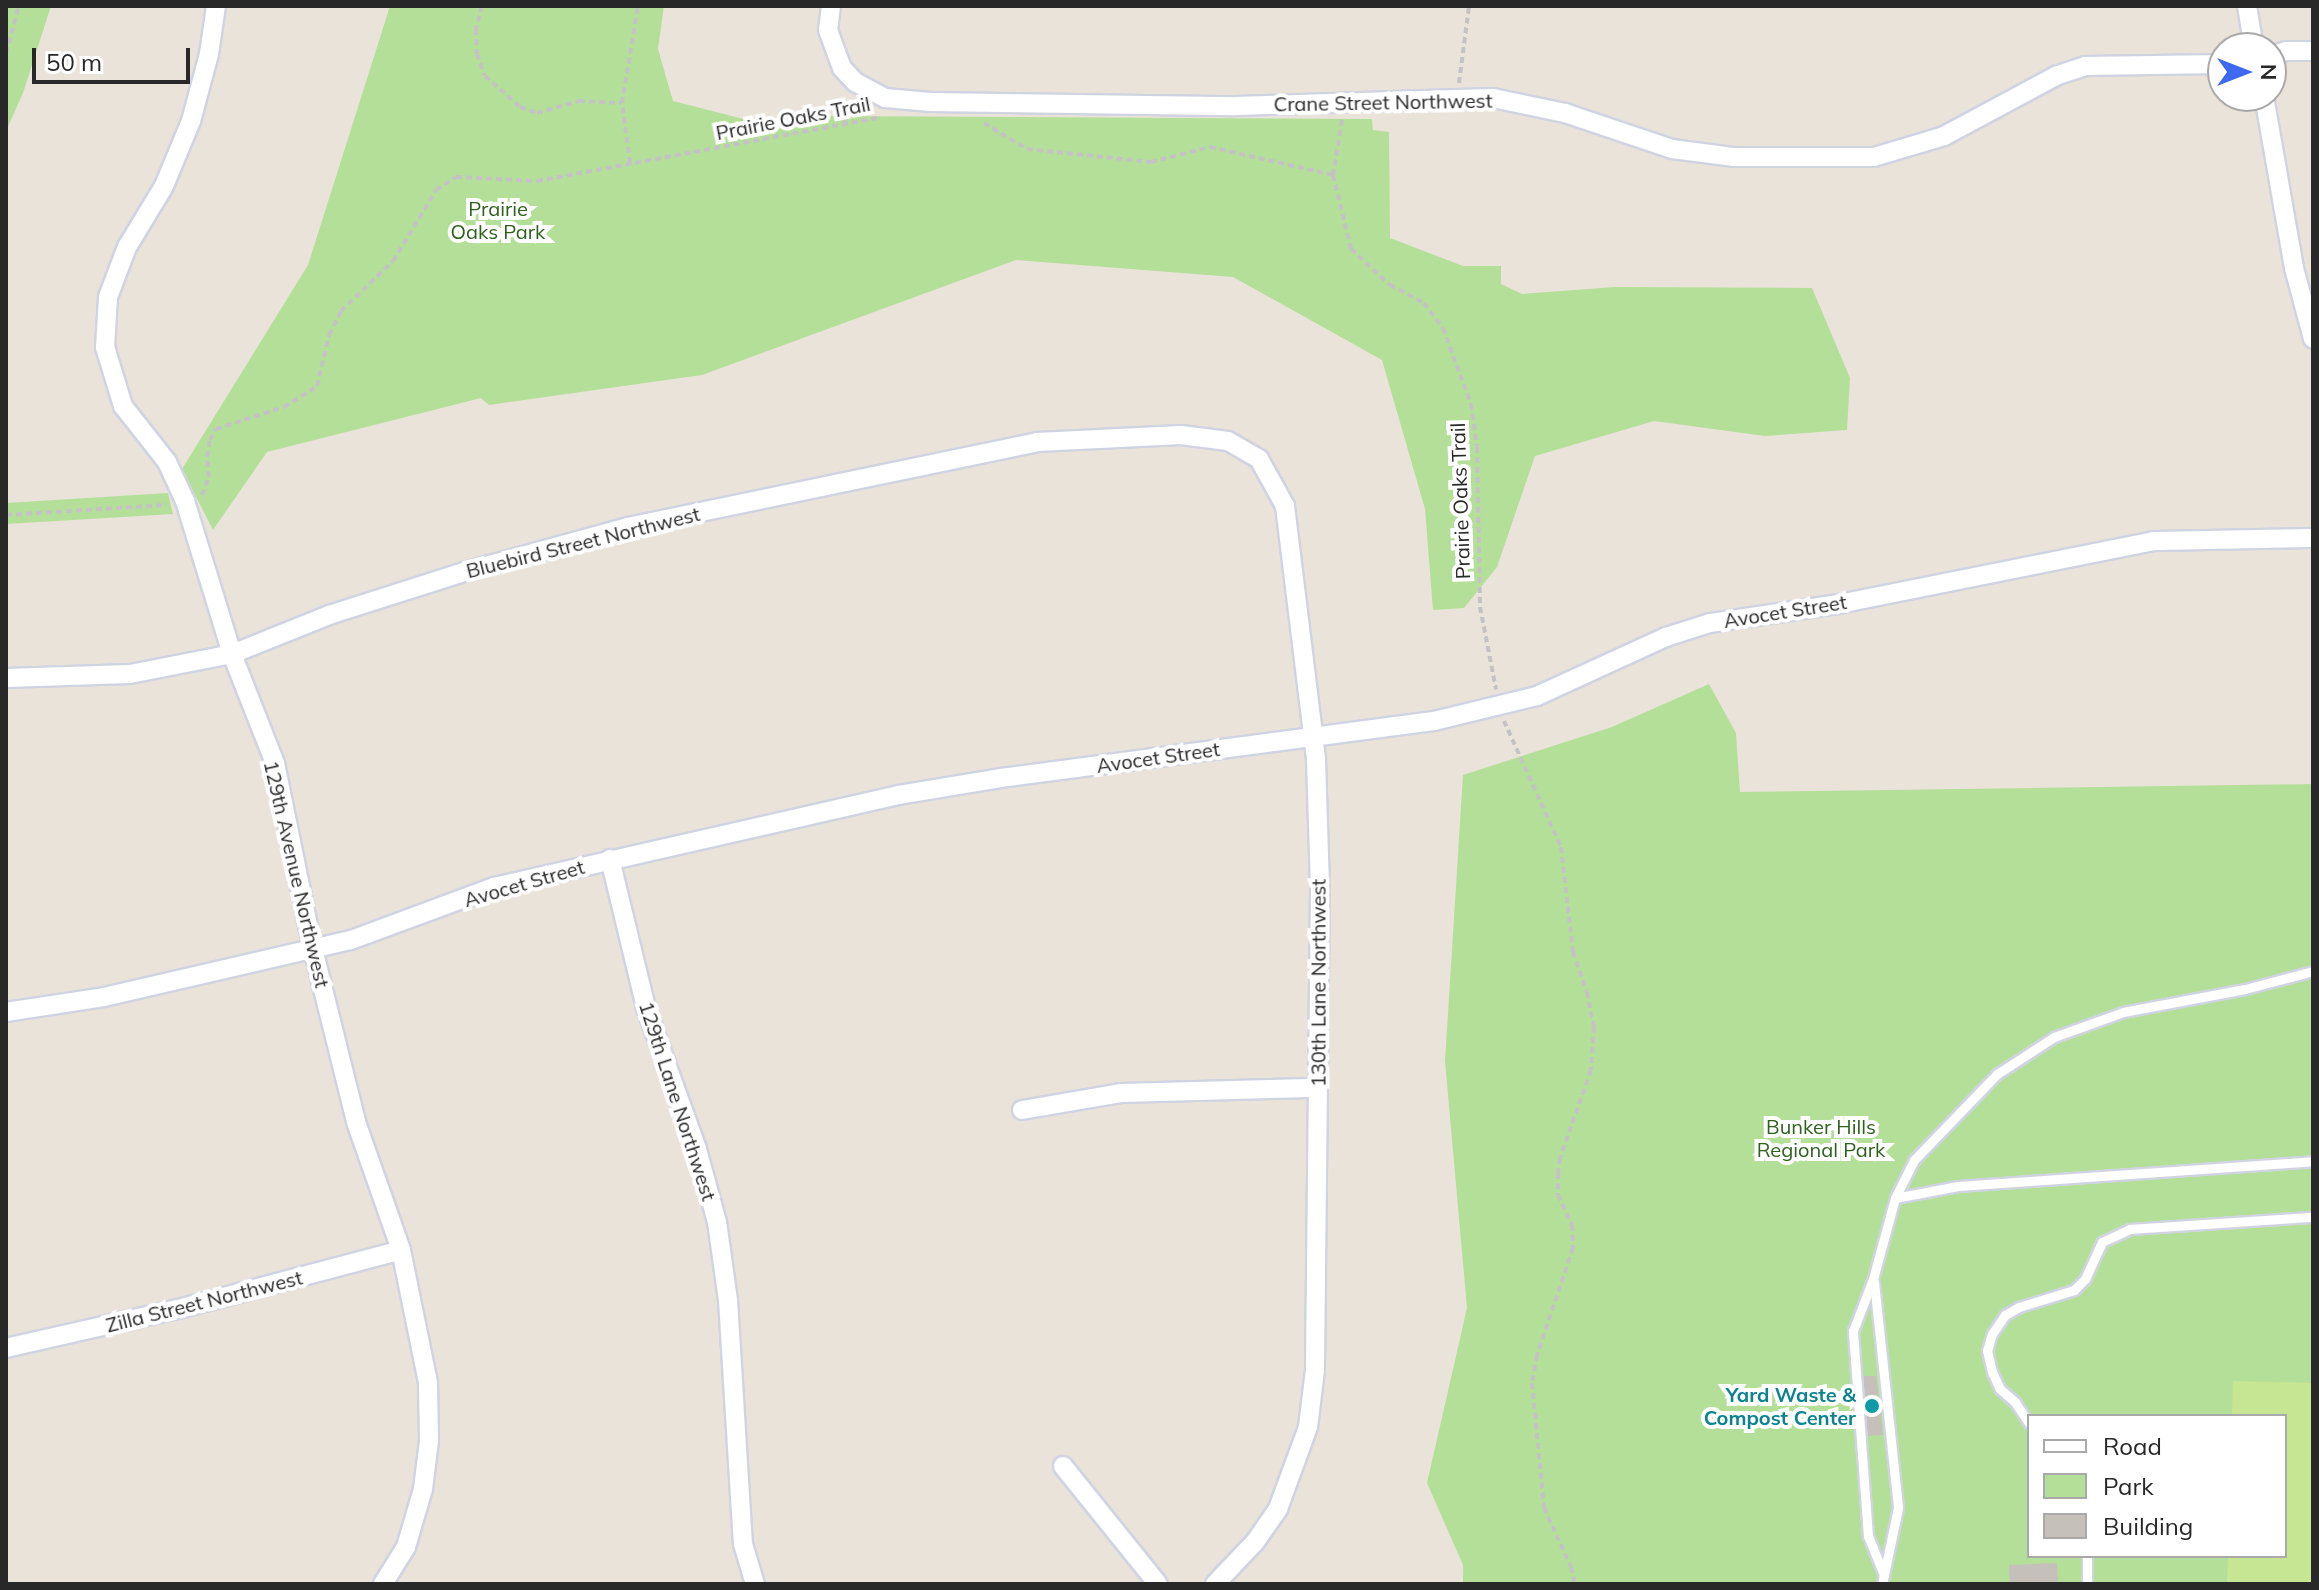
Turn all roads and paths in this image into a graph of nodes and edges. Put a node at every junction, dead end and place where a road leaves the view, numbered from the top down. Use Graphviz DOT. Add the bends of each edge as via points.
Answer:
graph roads {
  1 [pos="19,6"];
  2 [pos="216,6"];
  3 [pos="482,6"];
  4 [pos="638,6"];
  5 [pos="831,6"];
  6 [pos="1469,6"];
  7 [pos="2247,6"];
  8 [pos="2251,32"];
  9 [pos="2287,51"];
  10 [pos="2313,51"];
  11 [pos="6,53"];
  12 [pos="2207,64"];
  13 [pos="1458,99"];
  14 [pos="1346,102"];
  15 [pos="622,103"];
  16 [pos="2267,112"];
  17 [pos="896,117"];
  18 [pos="979,121"];
  19 [pos="630,163"];
  20 [pos="1333,175"];
  21 [pos="2313,339"];
  22 [pos="1259,459"];
  23 [pos="185,501"];
  24 [pos="6,515"];
  25 [pos="2313,538"];
  26 [pos="232,654"];
  27 [pos="6,678"];
  28 [pos="1495,684"];
  29 [pos="1506,728"];
  30 [pos="1313,736"];
  31 [pos="610,859"];
  32 [pos="313,949"];
  33 [pos="2313,971"];
  34 [pos="6,1012"];
  35 [pos="1318,1088"];
  36 [pos="1022,1110"];
  37 [pos="2313,1161"];
  38 [pos="1895,1198"];
  39 [pos="2313,1217"];
  40 [pos="401,1250"];
  41 [pos="1873,1279"];
  42 [pos="6,1348"];
  43 [pos="2027,1420"];
  44 [pos="1063,1466"];
  45 [pos="2087,1558"];
  46 [pos="1883,1579"];
  47 [pos="383,1584"];
  48 [pos="755,1584"];
  49 [pos="1158,1584"];
  50 [pos="1215,1584"];
  51 [pos="1575,1584"];
  52 [pos="2087,1584"];
  1 -- 11 [label="path"];
  2 -- 23 [label="street, 129th Avenue Northwest" via="191,121 164,186 127,247 107,309 105,347 123,406 167,462"];
  3 -- 15 [label="path" via="477,54 485,76 520,107 537,113 579,101"];
  4 -- 15 [label="path"];
  5 -- 14 [label="street, Crane Street Northwest" via="828,30 842,68 855,82 885,98 1236,106"];
  6 -- 13 [label="path"];
  7 -- 8 [label="street"];
  9 -- 10 [label="street"];
  12 -- 13 [label="street, Crane Street Northwest" via="2085,66 1944,136 1874,157 1844,159 1704,154 1638,139 1533,104"];
  13 -- 14 [label="street, Crane Street Northwest"];
  14 -- 20 [label="path, Prairie Oaks Trail"];
  15 -- 19 [label="path"];
  16 -- 21 [label="street" via="2294,268"];
  17 -- 19 [label="path, Prairie Oaks Trail"];
  18 -- 20 [label="path" via="1027,149 1151,162 1210,147"];
  19 -- 23 [label="path, Prairie Oaks Trail" via="537,181 456,177 436,190 393,261 341,311 329,335 317,386 284,407 216,429 207,457 205,494"];
  20 -- 28 [label="path, Prairie Oaks Trail" via="1351,249 1390,285 1424,303 1443,328 1471,404 1477,447 1480,607"];
  22 -- 26 [label="street, Bluebird Street Northwest" via="1228,441 1181,435 1037,442 628,527 329,615"];
  22 -- 30 [label="street, 130th Lane Northwest" via="1285,506"];
  23 -- 24 [label="path" via="173,506"];
  23 -- 26 [label="street, 129th Avenue Northwest"];
  25 -- 30 [label="street, Avocet Street" via="2153,541 1839,604 1710,623 1666,637 1537,696 1434,721"];
  26 -- 27 [label="street, Bluebird Street Northwest" via="130,674"];
  26 -- 32 [label="street, 129th Avenue Northwest" via="275,763"];
  29 -- 51 [label="path" via="1561,847 1573,952 1594,1027 1591,1070 1558,1173 1558,1195 1572,1225 1573,1248 1532,1383 1544,1508"];
  30 -- 31 [label="street, Avocet Street" via="899,795"];
  30 -- 35 [label="street, 130th Lane Northwest" via="1319,837"];
  31 -- 32 [label="street, Avocet Street" via="494,887"];
  31 -- 48 [label="street, 129th Lane Northwest" via="646,1008 697,1149 717,1222 728,1300 743,1544"];
  32 -- 34 [label="street, Avocet Street" via="104,997"];
  32 -- 40 [label="street, 129th Avenue Northwest" via="356,1122"];
  33 -- 38 [label="lane" via="2123,1012 2054,1037 1997,1074 1947,1124 1914,1160"];
  35 -- 36 [label="street" via="1121,1093"];
  35 -- 50 [label="street, 130th Lane Northwest" via="1315,1370 1308,1427 1278,1509"];
  37 -- 38 [label="lane" via="1958,1186"];
  38 -- 41 [label="lane"];
  39 -- 43 [label="lane" via="2130,1229 2102,1242 2074,1290 2019,1307 2005,1315 1992,1334 1987,1351 1992,1372"];
  40 -- 42 [label="street, Zilla Street Northwest"];
  40 -- 47 [label="street, 129th Avenue Northwest" via="428,1383 429,1441 423,1489 406,1547"];
  41 -- 46 [label="lane" via="1898,1508"];
  41 -- 46 [label="lane" via="1853,1331 1868,1536"];
  44 -- 49 [label="street"];
  45 -- 52 [label="lane"];
}
